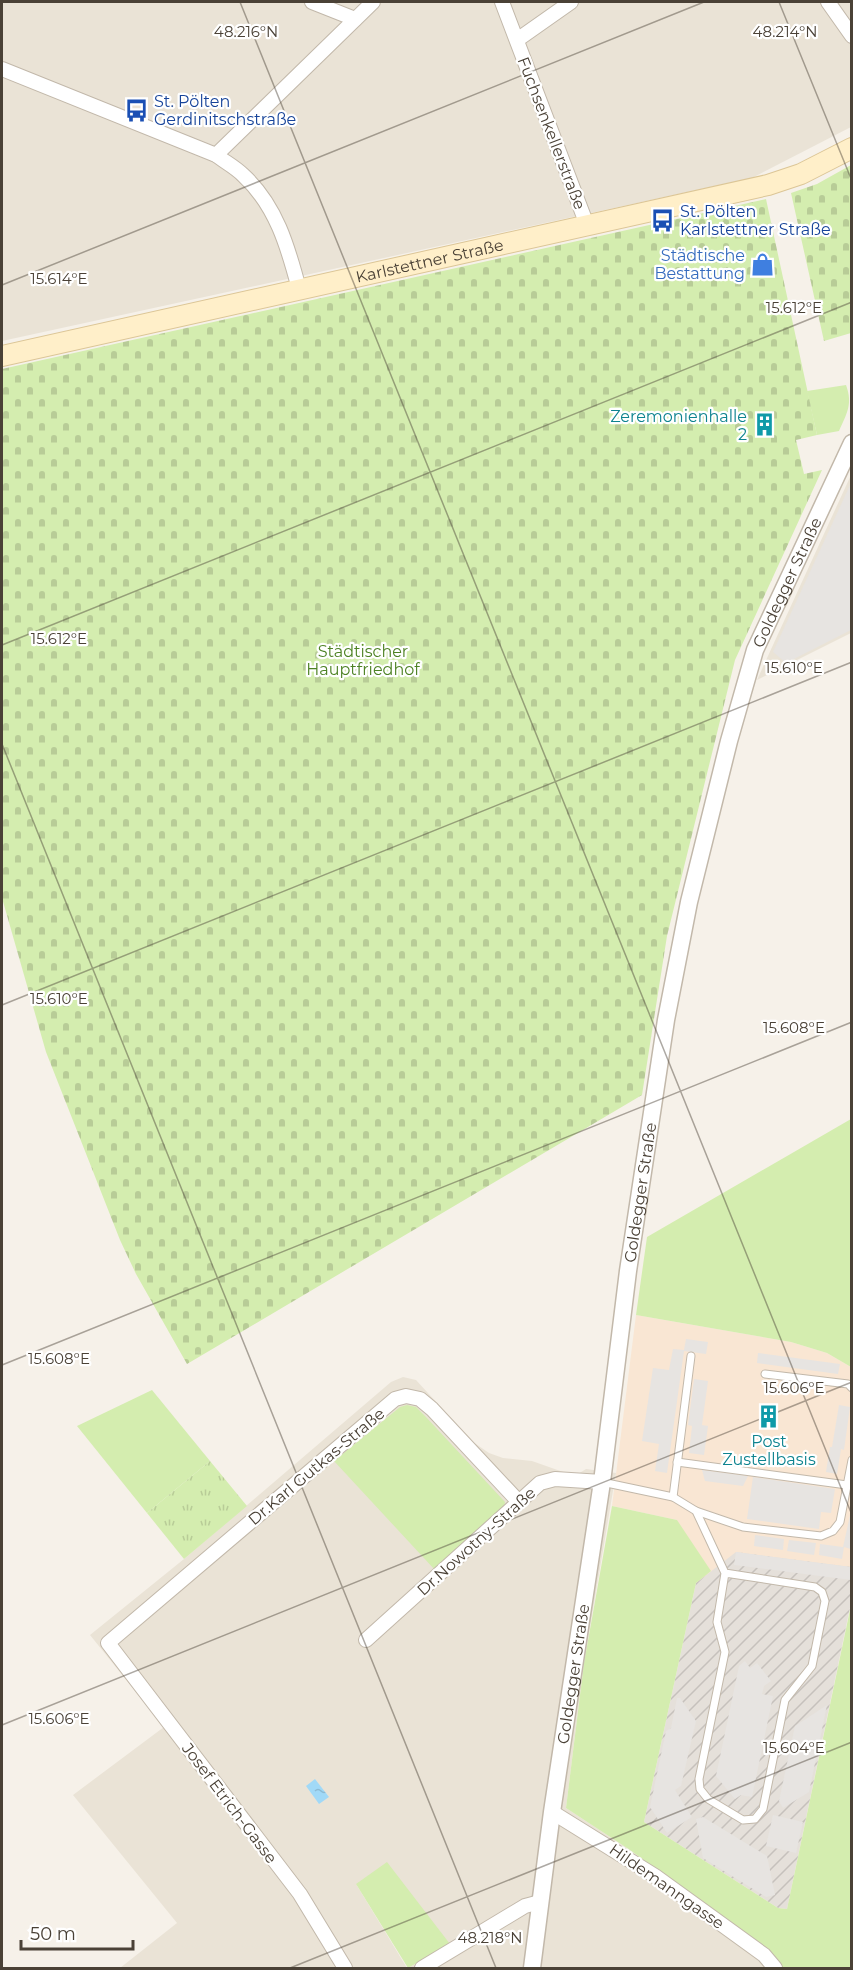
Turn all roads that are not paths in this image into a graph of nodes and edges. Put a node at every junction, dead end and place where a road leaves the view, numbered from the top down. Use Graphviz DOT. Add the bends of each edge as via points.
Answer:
graph roads {
  1 [pos="312,2"];
  2 [pos="373,2"];
  3 [pos="502,2"];
  4 [pos="571,2"];
  5 [pos="828,2"];
  6 [pos="355,19"];
  7 [pos="852,36"];
  8 [pos="517,40"];
  9 [pos="2,69"];
  10 [pos="852,148"];
  11 [pos="216,156"];
  12 [pos="587,225"];
  13 [pos="299,289"];
  14 [pos="2,356"];
  15 [pos="852,443"];
  16 [pos="691,1356"];
  17 [pos="765,1374"];
  18 [pos="852,1388"];
  19 [pos="852,1460"];
  20 [pos="677,1462"];
  21 [pos="602,1482"];
  22 [pos="847,1485"];
  23 [pos="673,1497"];
  24 [pos="519,1502"];
  25 [pos="696,1511"];
  26 [pos="726,1573"];
  27 [pos="366,1640"];
  28 [pos="108,1643"];
  29 [pos="552,1812"];
  30 [pos="540,1902"];
  31 [pos="345,1968"];
  32 [pos="422,1968"];
  33 [pos="531,1968"];
  34 [pos="775,1968"];
  1 -- 6 [label="street"];
  2 -- 6 [label="street"];
  3 -- 8 [label="street, Fuchsenkellerstraße"];
  4 -- 8 [label="street, Fuchsenkellerstraße"];
  5 -- 7 [label="street"];
  6 -- 11 [label="street"];
  8 -- 12 [label="street, Fuchsenkellerstraße"];
  9 -- 11 [label="street"];
  10 -- 12 [label="main road, Karlstettner Straße" via="801,174 768,185"];
  11 -- 13 [label="street" via="243,174 263,197 279,224"];
  12 -- 13 [label="main road, Karlstettner Straße"];
  13 -- 14 [label="main road, Karlstettner Straße"];
  15 -- 21 [label="street, Goldegger Straße" via="755,650 701,851 666,1020 628,1271"];
  16 -- 20 [label="lane"];
  17 -- 18 [label="lane" via="848,1384"];
  19 -- 22 [label="lane"];
  20 -- 22 [label="lane"];
  20 -- 23 [label="lane"];
  21 -- 23 [label="lane"];
  21 -- 24 [label="street, Dr.Nowotny-Straße" via="546,1480"];
  21 -- 29 [label="street, Goldegger Straße"];
  22 -- 25 [label="lane" via="840,1522 820,1536 743,1527"];
  23 -- 25 [label="lane"];
  24 -- 27 [label="street, Dr.Nowotny-Straße"];
  24 -- 28 [label="street, Dr.Karl Gutkas-Straße" via="420,1399 395,1399"];
  25 -- 26 [label="lane"];
  26 -- 26 [label="lane" via="717,1622 724,1652 700,1789 708,1799 743,1820 754,1819 763,1809 786,1700 812,1666 825,1601 815,1587"];
  28 -- 31 [label="street, Josef Etrich-Gasse" via="300,1894"];
  29 -- 30 [label="street, Goldegger Straße"];
  29 -- 34 [label="street, Hildemanngasse" via="655,1876 764,1955"];
  30 -- 32 [label="street" via="525,1906"];
  30 -- 33 [label="street, Goldegger Straße"];
}
